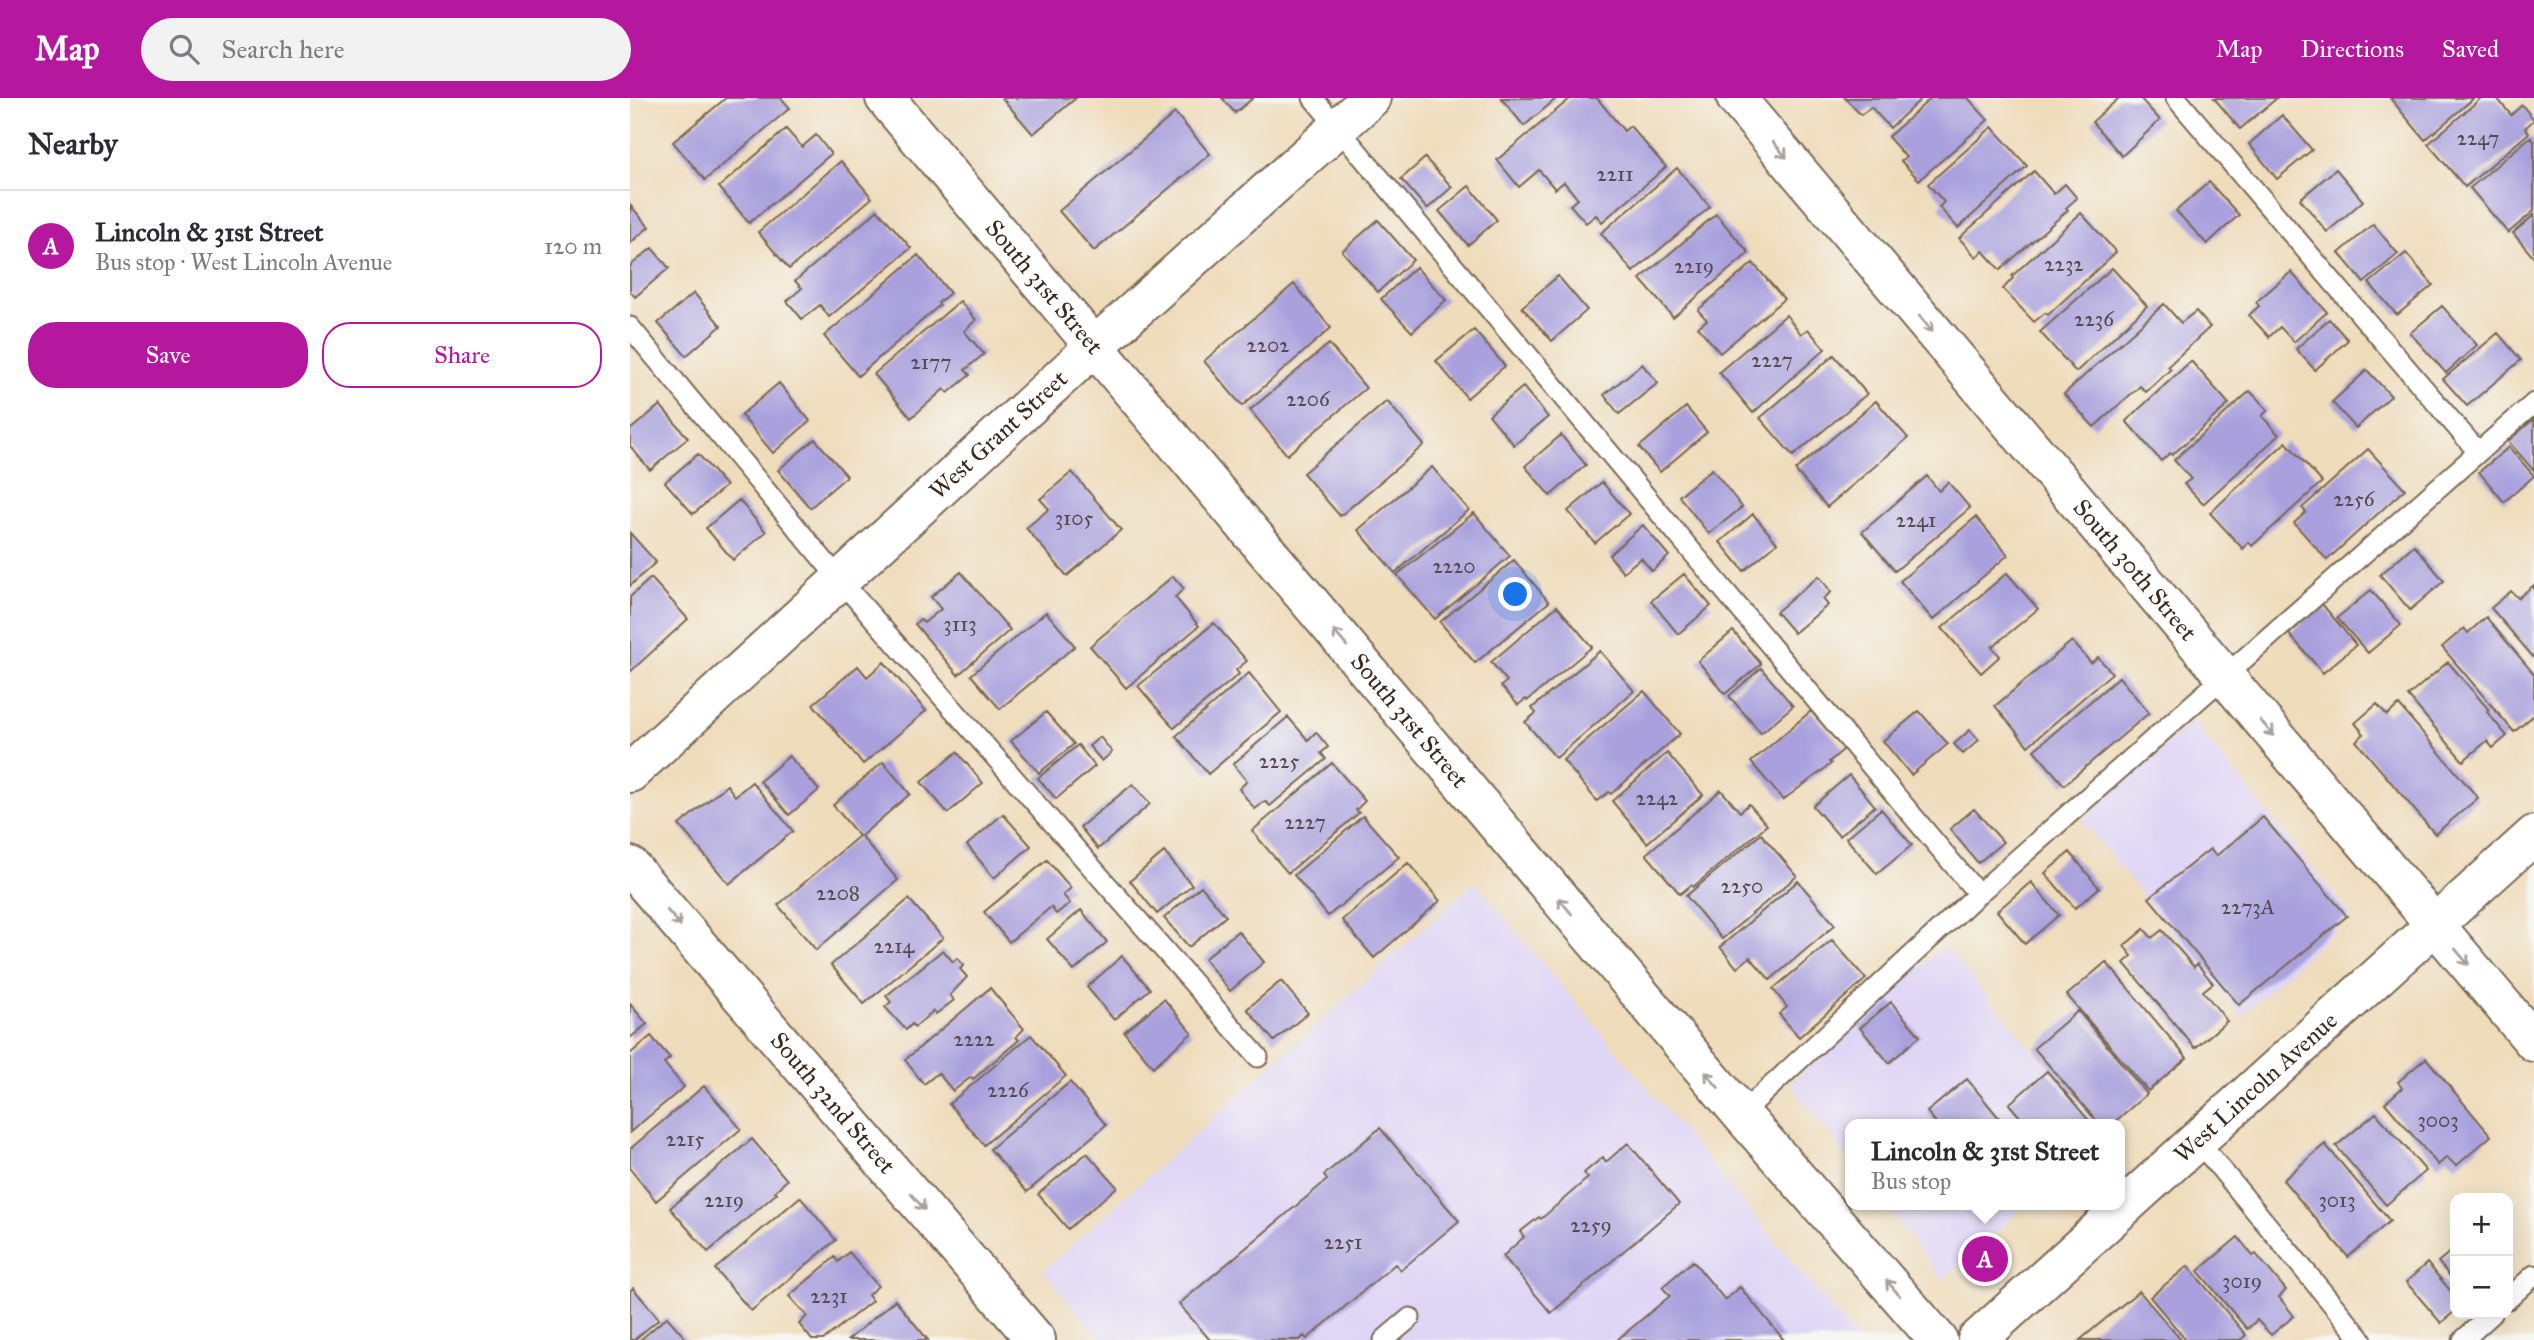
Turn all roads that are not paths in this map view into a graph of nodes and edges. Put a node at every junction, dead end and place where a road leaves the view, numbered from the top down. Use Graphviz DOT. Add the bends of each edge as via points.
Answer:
graph roads {
  1 [pos="885,98"];
  2 [pos="1313,98"];
  3 [pos="1371,98"];
  4 [pos="1736,98"];
  5 [pos="2176,98"];
  6 [pos="1338,128"];
  7 [pos="630,327"];
  8 [pos="1095,346"];
  9 [pos="2534,403"];
  10 [pos="2478,452"];
  11 [pos="839,579"];
  12 [pos="2223,676"];
  13 [pos="630,773"];
  14 [pos="2534,835"];
  15 [pos="630,866"];
  16 [pos="1978,894"];
  17 [pos="2434,925"];
  18 [pos="2534,1042"];
  19 [pos="1258,1057"];
  20 [pos="1741,1114"];
  21 [pos="2197,1140"];
  22 [pos="2125,1205"];
  23 [pos="2120,1210"];
  24 [pos="2534,1275"];
  25 [pos="2513,1294"];
  26 [pos="1410,1318"];
  27 [pos="2486,1319"];
  28 [pos="1036,1340"];
  29 [pos="1384,1340"];
  30 [pos="1938,1340"];
  31 [pos="1977,1340"];
  32 [pos="2362,1340"];
  33 [pos="2463,1340"];
  1 -- 8 [label="street, South 31st Street"];
  2 -- 6 [label="lane"];
  3 -- 6 [label="street, West Grant Street"];
  4 -- 12 [label="street, South 30th Street, one-way"];
  5 -- 10 [label="lane"];
  6 -- 8 [label="street, West Grant Street"];
  6 -- 16 [label="lane"];
  7 -- 11 [label="lane"];
  8 -- 11 [label="street, West Grant Street"];
  20 -- 8 [label="street, South 31st Street, one-way"];
  9 -- 10 [label="lane"];
  10 -- 12 [label="lane"];
  11 -- 13 [label="street, West Grant Street"];
  11 -- 19 [label="lane"];
  12 -- 16 [label="lane"];
  12 -- 17 [label="street, South 30th Street, one-way"];
  14 -- 17 [label="street, West Lincoln Avenue"];
  15 -- 28 [label="street, South 32nd Street, one-way"];
  16 -- 20 [label="lane"];
  17 -- 18 [label="street, South 30th Street, one-way"];
  17 -- 21 [label="street, West Lincoln Avenue"];
  30 -- 20 [label="street, South 31st Street, one-way"];
  21 -- 22 [label="street, West Lincoln Avenue"];
  21 -- 32 [label="lane"];
  23 -- 31 [label="street, West Lincoln Avenue"];
  24 -- 25 [label="lane"];
  26 -- 29 [label="lane"];
  27 -- 33 [label="lane"];
}
